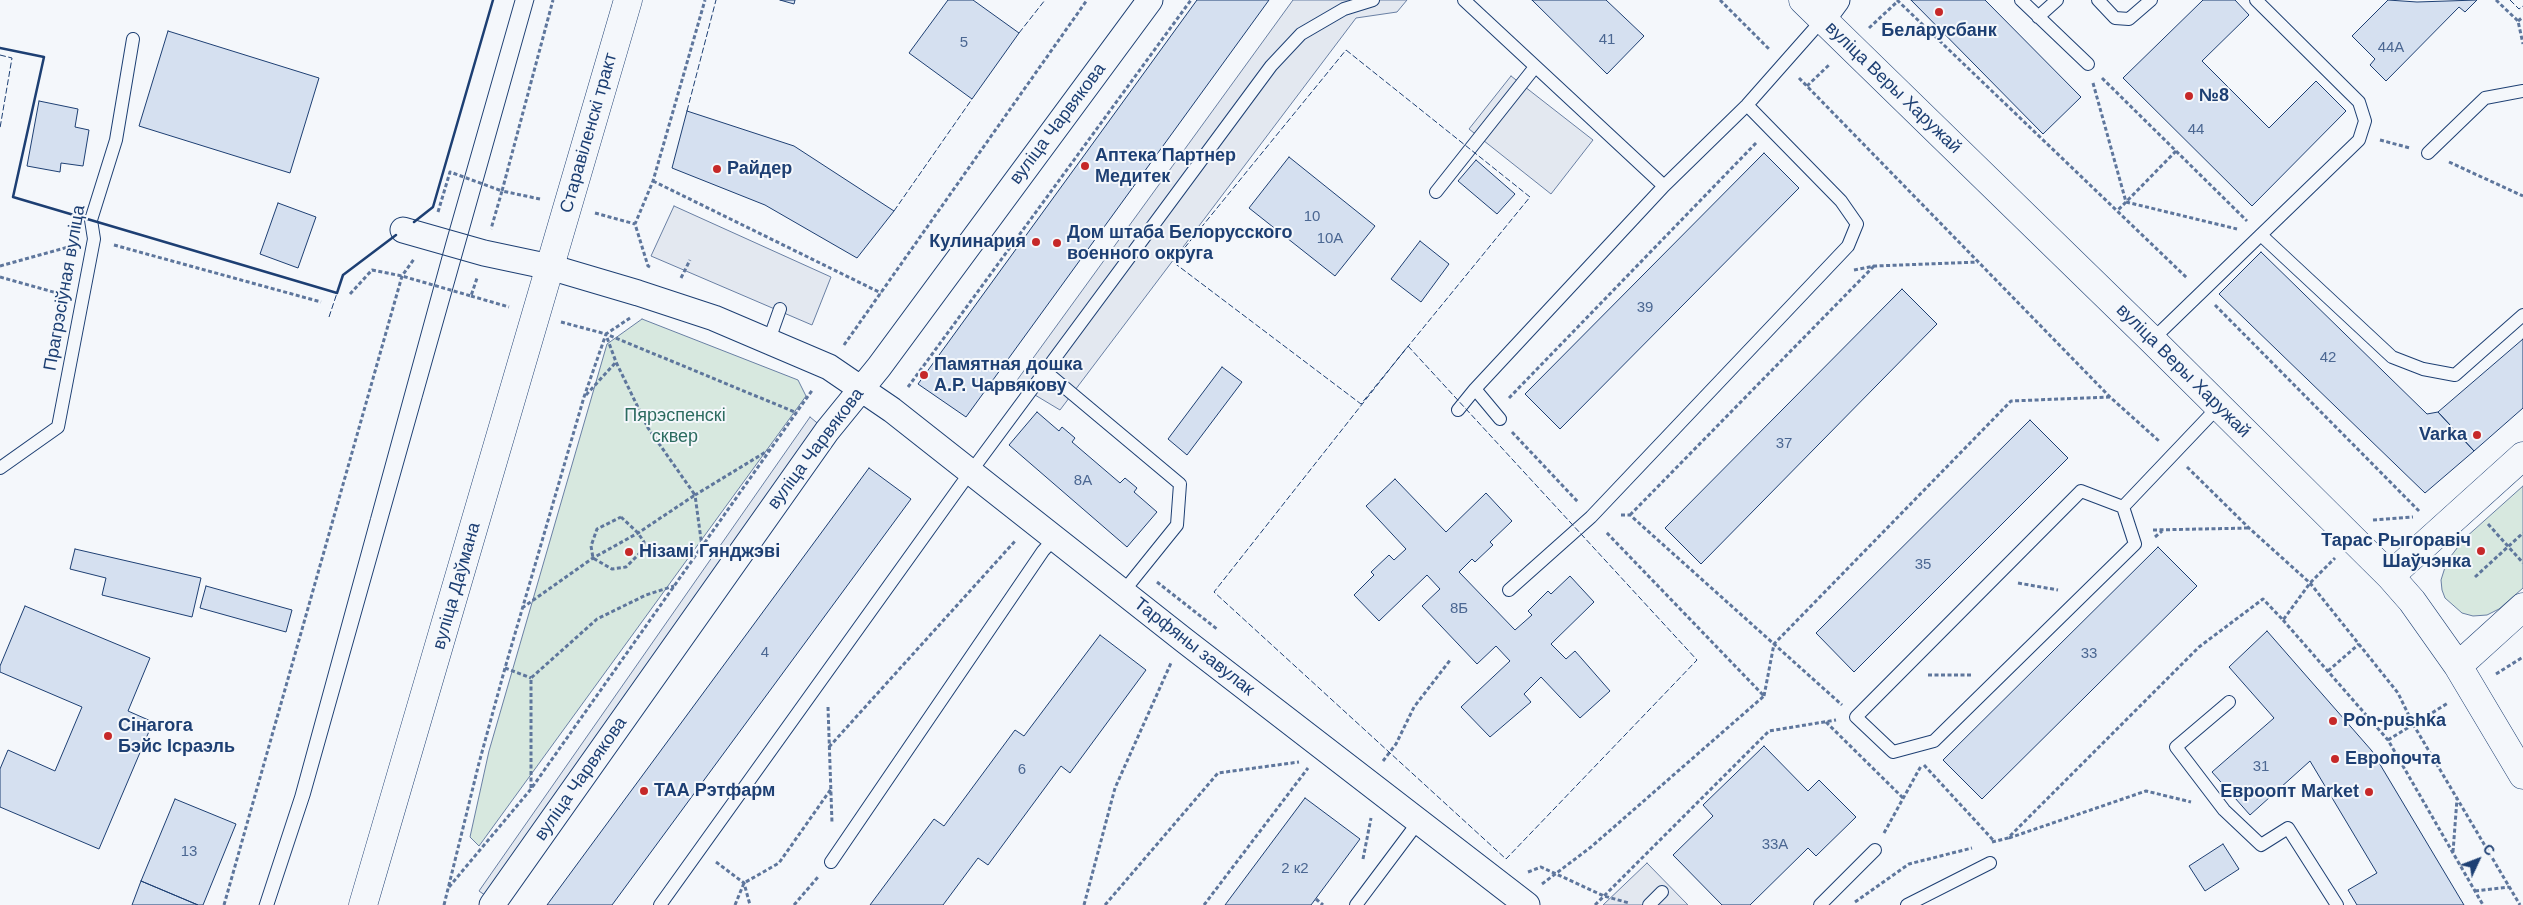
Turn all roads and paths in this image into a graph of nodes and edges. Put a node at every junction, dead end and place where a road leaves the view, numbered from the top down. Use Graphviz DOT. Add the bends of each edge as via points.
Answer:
graph roads {
  1 [pos="554,0"];
  2 [pos="628,0"];
  3 [pos="705,0"];
  4 [pos="1087,0"];
  5 [pos="1150,0"];
  6 [pos="1191,0"];
  7 [pos="1372,0"];
  8 [pos="1464,0"];
  9 [pos="1720,0"];
  10 [pos="1803,0"];
  11 [pos="1897,0"];
  12 [pos="2021,0"];
  13 [pos="2057,0"];
  14 [pos="2098,0"];
  15 [pos="2151,0"];
  16 [pos="2256,0"];
  17 [pos="2496,0"];
  18 [pos="1830,10"];
  19 [pos="2038,17"];
  20 [pos="2523,17"];
  21 [pos="2518,21"];
  22 [pos="133,39"];
  23 [pos="2523,44"];
  24 [pos="1783,62"];
  25 [pos="2088,64"];
  26 [pos="1535,66"];
  27 [pos="2523,91"];
  28 [pos="1747,105"];
  29 [pos="2176,151"];
  30 [pos="2428,153"];
  31 [pos="653,181"];
  32 [pos="1664,186"];
  33 [pos="502,191"];
  34 [pos="1436,192"];
  35 [pos="2126,202"];
  36 [pos="2117,211"];
  37 [pos="635,224"];
  38 [pos="404,230"];
  39 [pos="2262,236"];
  40 [pos="94,239"];
  41 [pos="690,260"];
  42 [pos="1978,262"];
  43 [pos="0,266"];
  44 [pos="1874,266"];
  45 [pos="550,267"];
  46 [pos="1818,276"];
  47 [pos="0,277"];
  48 [pos="681,278"];
  49 [pos="881,293"];
  50 [pos="2202,293"];
  51 [pos="350,294"];
  52 [pos="83,300"];
  53 [pos="321,302"];
  54 [pos="780,309"];
  55 [pos="2523,315"];
  56 [pos="606,334"];
  57 [pos="768,340"];
  58 [pos="2152,340"];
  59 [pos="616,362"];
  60 [pos="829,367"];
  61 [pos="1045,372"];
  62 [pos="908,387"];
  63 [pos="861,388"];
  64 [pos="1475,389"];
  65 [pos="2110,396"];
  66 [pos="584,397"];
  67 [pos="2219,406"];
  68 [pos="1458,410"];
  69 [pos="797,412"];
  70 [pos="1500,419"];
  71 [pos="771,448"];
  72 [pos="2173,454"];
  73 [pos="2523,456"];
  74 [pos="0,468"];
  75 [pos="971,474"];
  76 [pos="695,495"];
  77 [pos="2123,507"];
  78 [pos="1630,515"];
  79 [pos="2424,516"];
  80 [pos="1591,517"];
  81 [pos="1032,521"];
  82 [pos="2130,528"];
  83 [pos="2249,528"];
  84 [pos="638,533"];
  85 [pos="2523,533"];
  86 [pos="1054,539"];
  87 [pos="702,547"];
  88 [pos="593,558"];
  89 [pos="2390,576"];
  90 [pos="2475,577"];
  91 [pos="1994,578"];
  92 [pos="2310,583"];
  93 [pos="674,586"];
  94 [pos="1510,590"];
  95 [pos="1124,592"];
  96 [pos="2083,595"];
  97 [pos="2523,607"];
  98 [pos="522,608"];
  99 [pos="1202,617"];
  100 [pos="2283,620"];
  101 [pos="1185,641"];
  102 [pos="2359,644"];
  103 [pos="1451,659"];
  104 [pos="2458,666"];
  105 [pos="505,668"];
  106 [pos="2328,671"];
  107 [pos="828,673"];
  108 [pos="1898,674"];
  109 [pos="2001,675"];
  110 [pos="531,678"];
  111 [pos="1764,696"];
  112 [pos="2229,702"];
  113 [pos="1856,717"];
  114 [pos="1826,722"];
  115 [pos="2413,724"];
  116 [pos="2388,740"];
  117 [pos="829,747"];
  118 [pos="1304,761"];
  119 [pos="1923,764"];
  120 [pos="1308,767"];
  121 [pos="2523,774"];
  122 [pos="1367,781"];
  123 [pos="832,788"];
  124 [pos="532,789"];
  125 [pos="1904,798"];
  126 [pos="2457,799"];
  127 [pos="2224,810"];
  128 [pos="1419,821"];
  129 [pos="2008,838"];
  130 [pos="1985,844"];
  131 [pos="1976,847"];
  132 [pos="700,849"];
  133 [pos="1875,850"];
  134 [pos="2452,853"];
  135 [pos="1363,861"];
  136 [pos="832,862"];
  137 [pos="1990,863"];
  138 [pos="1524,874"];
  139 [pos="1555,874"];
  140 [pos="744,883"];
  141 [pos="449,887"];
  142 [pos="2509,887"];
  143 [pos="2475,891"];
  144 [pos="1662,892"];
  145 [pos="1532,896"];
  146 [pos="1604,896"];
  147 [pos="1316,899"];
  148 [pos="224,905"];
  149 [pos="363,905"];
  150 [pos="444,905"];
  151 [pos="492,905"];
  152 [pos="660,905"];
  153 [pos="735,905"];
  154 [pos="750,905"];
  155 [pos="794,905"];
  156 [pos="1084,905"];
  157 [pos="1105,905"];
  158 [pos="1204,905"];
  159 [pos="1323,905"];
  160 [pos="1356,905"];
  161 [pos="1595,905"];
  162 [pos="1637,905"];
  163 [pos="1649,905"];
  164 [pos="1820,905"];
  165 [pos="1850,905"];
  166 [pos="1907,905"];
  167 [pos="2337,905"];
  168 [pos="2483,905"];
  169 [pos="2520,905"];
  1 -- 33 [label="path"];
  2 -- 45 [label="main road, Старавіленскі тракт"];
  3 -- 31 [label="path"];
  4 -- 49 [label="path"];
  5 -- 63 [label="street, вуліца Чарвякова"];
  6 -- 62 [label="path"];
  7 -- 61 [label="lane" via="1344,10 1301,34 1270,66"];
  8 -- 26 [label="lane"];
  9 -- 24 [label="path"];
  10 -- 18 [label="main road, вуліца Веры Харужай"];
  11 -- 36 [label="path"];
  12 -- 19 [label="lane"];
  13 -- 19 [label="lane"];
  14 -- 15 [label="lane" via="2115,18 2128,19"];
  16 -- 39 [label="lane" via="2359,102 2365,121 2359,140"];
  17 -- 21 [label="path"];
  18 -- 24 [label="lane"];
  18 -- 58 [label="main road, вуліца Веры Харужай"];
  19 -- 25 [label="lane"];
  20 -- 21 [label="path"];
  21 -- 23 [label="path"];
  22 -- 40 [label="lane, Прагрэсіўная вуліца" via="116,140 92,220"];
  24 -- 28 [label="lane"];
  24 -- 42 [label="path"];
  25 -- 29 [label="path"];
  25 -- 35 [label="path"];
  26 -- 32 [label="lane"];
  26 -- 34 [label="lane"];
  27 -- 30 [label="lane" via="2485,98"];
  28 -- 32 [label="lane"];
  28 -- 46 [label="lane" via="1841,201 1856,224 1848,246"];
  29 -- 35 [label="path"];
  29 -- 39 [label="path"];
  31 -- 37 [label="path"];
  31 -- 49 [label="path"];
  32 -- 64 [label="lane"];
  35 -- 36 [label="path"];
  35 -- 39 [label="path"];
  36 -- 50 [label="path"];
  38 -- 45 [label="street, Тарфяны завулак" via="484,253"];
  39 -- 50 [label="lane"];
  39 -- 55 [label="lane" via="2392,357 2423,369 2455,375"];
  40 -- 43 [label="path"];
  40 -- 52 [label="lane, Прагрэсіўная вуліца"];
  40 -- 53 [label="path"];
  41 -- 48 [label="path"];
  42 -- 44 [label="path"];
  42 -- 65 [label="path"];
  44 -- 46 [label="path"];
  44 -- 78 [label="path"];
  45 -- 57 [label="street, Тарфяны завулак" via="714,318"];
  45 -- 149 [label="main road, вуліца Даўмана"];
  46 -- 80 [label="lane"];
  47 -- 52 [label="path"];
  49 -- 60 [label="path"];
  50 -- 58 [label="lane"];
  50 -- 79 [label="path"];
  51 -- 148 [label="path" via="372,270 402,276"];
  52 -- 74 [label="lane, Прагрэсіўная вуліца" via="58,427"];
  54 -- 57 [label="lane"];
  56 -- 59 [label="path"];
  56 -- 66 [label="path"];
  56 -- 69 [label="path"];
  57 -- 60 [label="street, Тарфяны завулак"];
  58 -- 67 [label="main road, вуліца Веры Харужай"];
  59 -- 66 [label="path"];
  59 -- 76 [label="path" via="648,428"];
  60 -- 63 [label="street, Тарфяны завулак"];
  60 -- 69 [label="path"];
  61 -- 75 [label="lane"];
  61 -- 95 [label="lane" via="1180,484 1177,525"];
  63 -- 75 [label="street, Тарфяны завулак"];
  63 -- 151 [label="street, вуліца Чарвякова" via="827,431"];
  64 -- 68 [label="lane"];
  64 -- 70 [label="lane"];
  65 -- 72 [label="path"];
  65 -- 111 [label="path" via="2011,401 1774,644"];
  66 -- 98 [label="path"];
  67 -- 72 [label="lane"];
  67 -- 89 [label="main road, вуліца Веры Харужай"];
  69 -- 71 [label="path"];
  71 -- 76 [label="path"];
  71 -- 87 [label="path"];
  72 -- 77 [label="lane"];
  72 -- 83 [label="path"];
  73 -- 89 [label="main road"];
  75 -- 81 [label="street, Тарфяны завулак"];
  75 -- 107 [label="lane"];
  76 -- 84 [label="path"];
  76 -- 87 [label="path"];
  77 -- 82 [label="lane"];
  77 -- 91 [label="lane" via="2081,491"];
  80 -- 94 [label="lane"];
  80 -- 111 [label="path"];
  81 -- 86 [label="street, Тарфяны завулак"];
  81 -- 117 [label="path"];
  82 -- 83 [label="path" via="2162,531"];
  82 -- 96 [label="lane" via="2135,544"];
  83 -- 92 [label="path"];
  84 -- 88 [label="path"];
  84 -- 88 [label="path" via="644,542 643,550 626,567 612,569"];
  84 -- 88 [label="path" via="621,517 597,529 590,546"];
  85 -- 90 [label="path"];
  86 -- 95 [label="street, Тарфяны завулак"];
  86 -- 136 [label="lane"];
  87 -- 93 [label="path"];
  88 -- 98 [label="path"];
  89 -- 104 [label="main road, вуліца Веры Харужай"];
  91 -- 96 [label="path"];
  91 -- 108 [label="lane"];
  92 -- 100 [label="path"];
  92 -- 102 [label="path"];
  93 -- 110 [label="path" via="646,595 597,619"];
  93 -- 124 [label="path"];
  95 -- 101 [label="street, Тарфяны завулак"];
  96 -- 109 [label="lane"];
  97 -- 104 [label="main road"];
  98 -- 105 [label="path"];
  99 -- 101 [label="path"];
  100 -- 106 [label="path"];
  100 -- 129 [label="path" via="2264,599 2199,647"];
  101 -- 122 [label="street, Тарфяны завулак"];
  101 -- 156 [label="path" via="1176,652 1115,788"];
  102 -- 106 [label="path"];
  102 -- 115 [label="path" via="2398,693"];
  103 -- 122 [label="path" via="1414,707 1396,744"];
  104 -- 121 [label="main road, вуліца Веры Харужай"];
  105 -- 110 [label="path"];
  105 -- 141 [label="path"];
  106 -- 116 [label="path"];
  107 -- 117 [label="path"];
  107 -- 132 [label="lane"];
  108 -- 109 [label="path"];
  108 -- 113 [label="lane"];
  109 -- 113 [label="lane" via="1934,741 1893,752"];
  110 -- 124 [label="path"];
  111 -- 139 [label="path" via="1591,847"];
  112 -- 127 [label="lane" via="2176,747"];
  113 -- 114 [label="path"];
  114 -- 125 [label="path"];
  114 -- 146 [label="path" via="1769,731"];
  115 -- 116 [label="path"];
  115 -- 126 [label="path"];
  116 -- 134 [label="path"];
  117 -- 123 [label="path"];
  118 -- 157 [label="path" via="1218,773"];
  119 -- 125 [label="path"];
  120 -- 158 [label="path"];
  122 -- 128 [label="street, Тарфяны завулак"];
  122 -- 135 [label="path" via="1373,806"];
  123 -- 136 [label="path"];
  123 -- 140 [label="path" via="779,863"];
  124 -- 141 [label="path"];
  125 -- 133 [label="path"];
  126 -- 134 [label="path"];
  126 -- 142 [label="path"];
  127 -- 129 [label="path" via="2146,791"];
  127 -- 167 [label="lane" via="2261,845 2288,828"];
  128 -- 145 [label="street, Тарфяны завулак"];
  128 -- 160 [label="lane"];
  129 -- 130 [label="path"];
  131 -- 165 [label="path" via="1909,864"];
  132 -- 140 [label="path"];
  132 -- 152 [label="lane"];
  133 -- 164 [label="lane"];
  134 -- 143 [label="path"];
  136 -- 155 [label="path"];
  137 -- 166 [label="lane"];
  138 -- 139 [label="path" via="1541,868"];
  139 -- 145 [label="path"];
  139 -- 146 [label="path"];
  140 -- 153 [label="path"];
  140 -- 154 [label="path"];
  141 -- 150 [label="path"];
  142 -- 143 [label="path"];
  142 -- 169 [label="path"];
  143 -- 168 [label="path"];
  144 -- 163 [label="lane"];
  146 -- 161 [label="path"];
  146 -- 162 [label="path"];
  147 -- 159 [label="path"];
}
